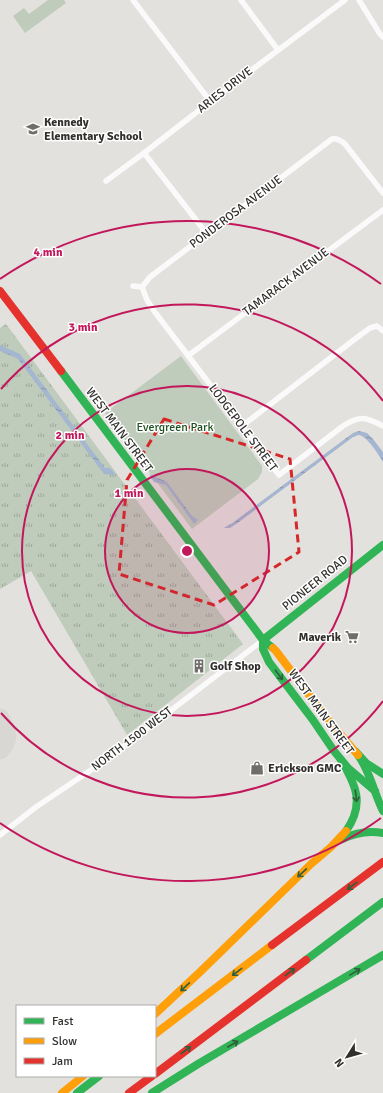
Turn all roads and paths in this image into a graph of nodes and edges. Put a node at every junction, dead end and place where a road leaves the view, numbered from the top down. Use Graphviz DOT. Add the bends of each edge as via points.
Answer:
graph roads {
  1 [pos="133,0"];
  2 [pos="241,0"];
  3 [pos="345,0"];
  4 [pos="359,0"];
  5 [pos="383,37"];
  6 [pos="278,50"];
  7 [pos="210,101"];
  8 [pos="144,153"];
  9 [pos="106,181"];
  10 [pos="383,193"];
  11 [pos="383,210"];
  12 [pos="207,234"];
  13 [pos="133,286"];
  14 [pos="142,287"];
  15 [pos="0,291"];
  16 [pos="383,331"];
  17 [pos="189,355"];
  18 [pos="242,426"];
  19 [pos="383,426"];
  20 [pos="383,545"];
  21 [pos="263,640"];
  22 [pos="355,751"];
  23 [pos="341,760"];
  24 [pos="383,774"];
  25 [pos="374,790"];
  26 [pos="383,797"];
  27 [pos="383,811"];
  28 [pos="383,833"];
  29 [pos="0,835"];
  30 [pos="331,846"];
  31 [pos="383,862"];
  32 [pos="383,902"];
  33 [pos="383,955"];
  34 [pos="156,1013"];
  35 [pos="156,1033"];
  36 [pos="156,1073"];
  37 [pos="82,1077"];
  38 [pos="98,1077"];
  39 [pos="151,1077"];
  40 [pos="62,1093"];
  41 [pos="77,1093"];
  42 [pos="129,1093"];
  43 [pos="152,1093"];
  1 -- 7 [label="street"];
  2 -- 6 [label="street"];
  3 -- 6 [label="street, ARIES DRIVE"];
  4 -- 5 [label="street"];
  6 -- 7 [label="street, ARIES DRIVE"];
  7 -- 8 [label="street, ARIES DRIVE"];
  8 -- 9 [label="street, ARIES DRIVE"];
  8 -- 12 [label="street"];
  10 -- 12 [label="street, PONDEROSA AVENUE" via="345,144 332,139"];
  11 -- 17 [label="street, TAMARACK AVENUE"];
  12 -- 14 [label="street, PONDEROSA AVENUE" via="150,277"];
  13 -- 14 [label="street"];
  14 -- 17 [label="street, LODGEPOLE STREET" via="147,300"];
  15 -- 21 [label="main road, WEST MAIN STREET"];
  16 -- 18 [label="street" via="377,326 370,328"];
  17 -- 18 [label="street, LODGEPOLE STREET"];
  18 -- 19 [label="street, LODGEPOLE STREET" via="279,475 354,420 364,418"];
  20 -- 21 [label="main road, PIONEER ROAD"];
  21 -- 22 [label="main road, WEST MAIN STREET" via="276,651"];
  21 -- 23 [label="main road, WEST MAIN STREET, one-way" via="263,649 269,662"];
  21 -- 29 [label="street, NORTH 1500 WEST" via="106,760 36,807"];
  22 -- 24 [label="main road" via="366,763"];
  22 -- 25 [label="main road, WEST MAIN STREET" via="368,772"];
  23 -- 25 [label="main road, WEST MAIN STREET"];
  23 -- 30 [label="main road, one-way" via="355,787 357,805 348,828"];
  25 -- 26 [label="main road, WEST MAIN STREET"];
  25 -- 27 [label="main road, WEST MAIN STREET"];
  28 -- 30 [label="main road" via="360,832 342,838"];
  30 -- 34 [label="main road, one-way"];
  31 -- 35 [label="main road, one-way"];
  36 -- 32 [label="main road, one-way"];
  43 -- 33 [label="main road, one-way"];
  37 -- 40 [label="main road"];
  38 -- 41 [label="main road"];
  39 -- 42 [label="main road"];
}
